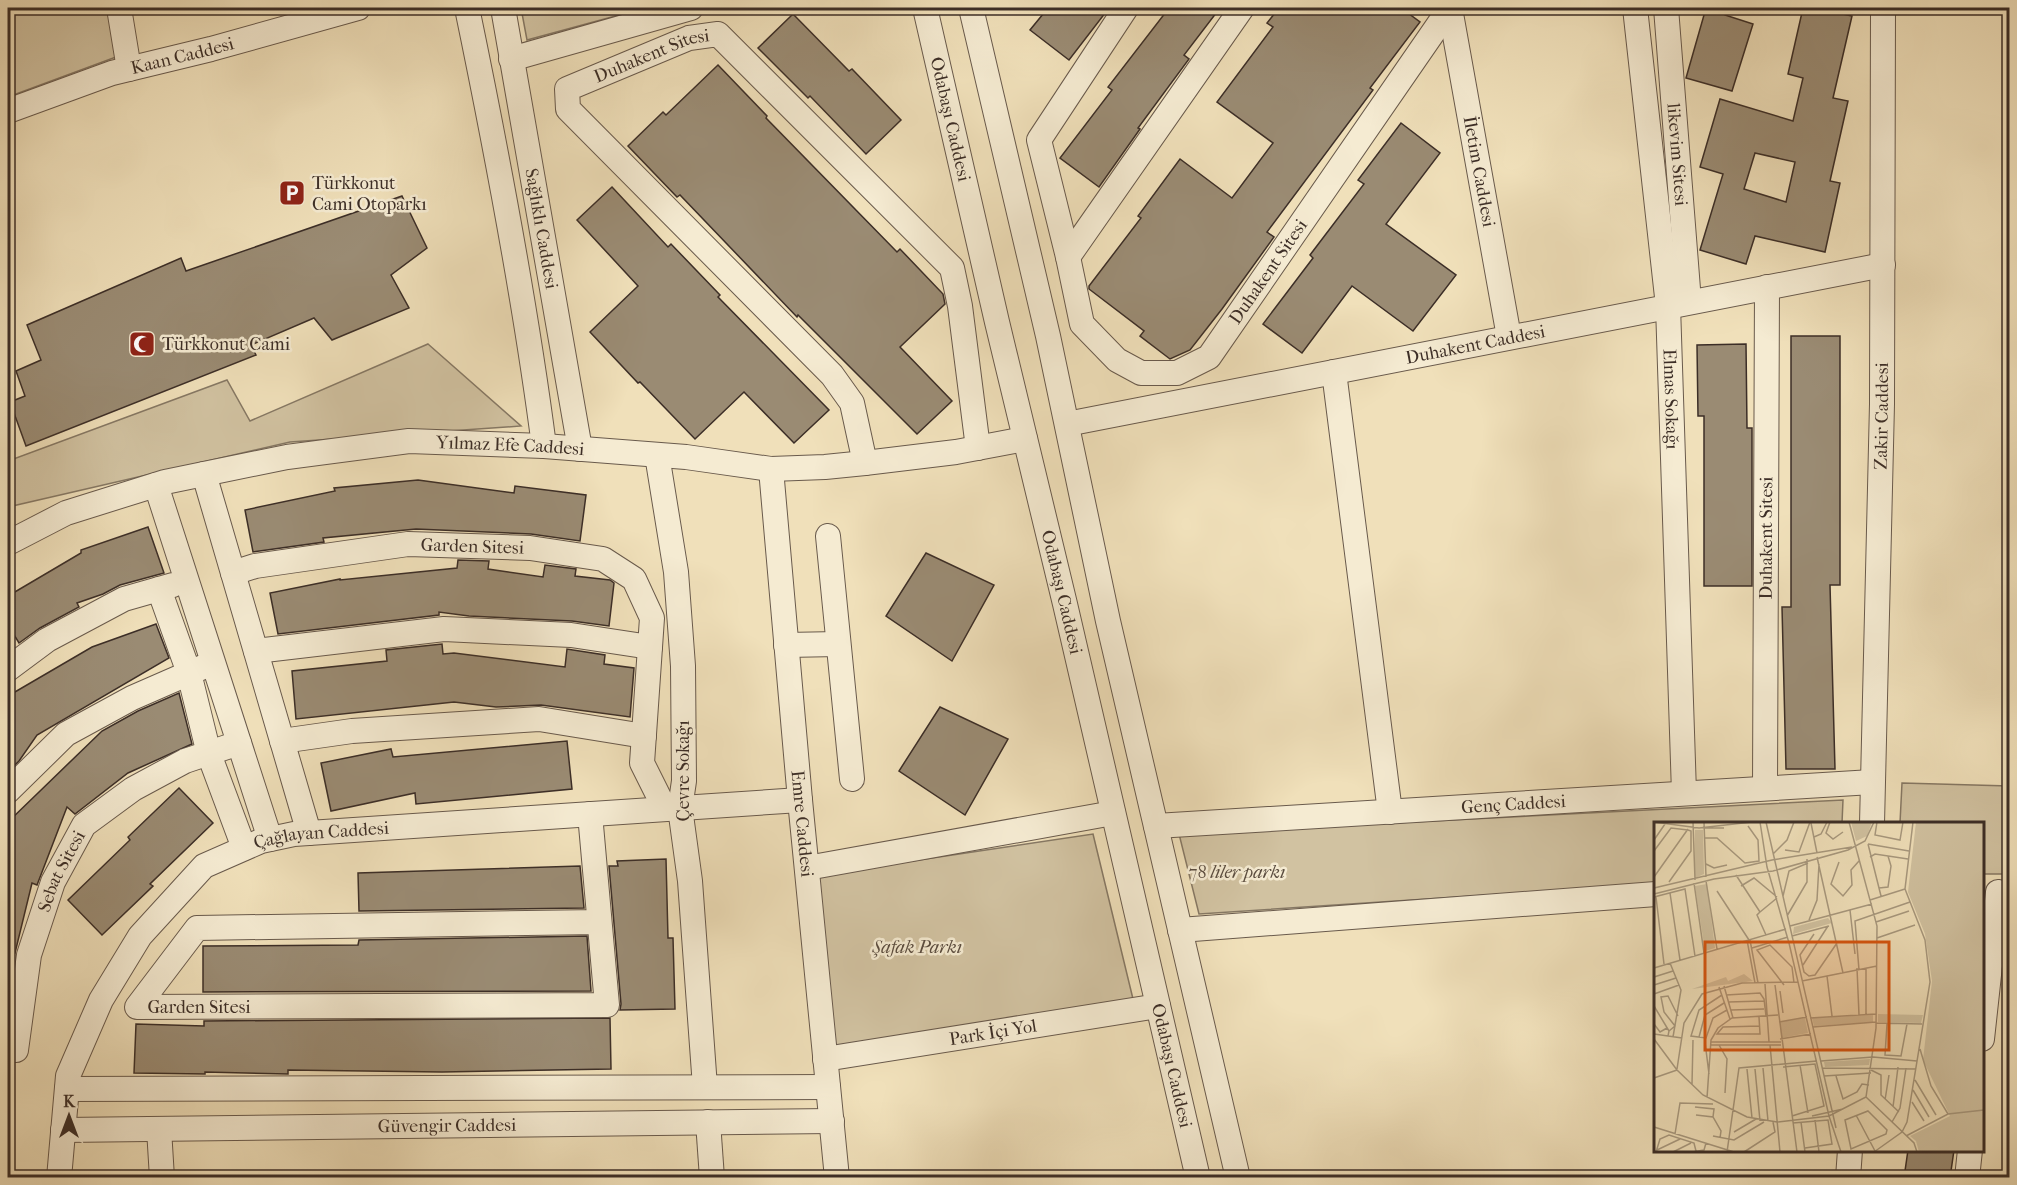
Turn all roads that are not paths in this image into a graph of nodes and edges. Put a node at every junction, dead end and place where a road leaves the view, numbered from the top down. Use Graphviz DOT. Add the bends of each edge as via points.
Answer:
graph roads {
  1 [pos="119,8"];
  2 [pos="358,8"];
  3 [pos="467,8"];
  4 [pos="503,8"];
  5 [pos="691,8"];
  6 [pos="925,8"];
  7 [pos="971,8"];
  8 [pos="1126,8"];
  9 [pos="1242,8"];
  10 [pos="1450,8"];
  11 [pos="1635,8"];
  12 [pos="1666,8"];
  13 [pos="1883,8"];
  14 [pos="511,58"];
  15 [pos="129,69"];
  16 [pos="8,111"];
  17 [pos="1068,256"];
  18 [pos="1883,265"];
  19 [pos="1767,287"];
  20 [pos="1679,304"];
  21 [pos="1509,337"];
  22 [pos="1334,372"];
  23 [pos="1067,424"];
  24 [pos="1025,439"];
  25 [pos="544,446"];
  26 [pos="978,448"];
  27 [pos="580,449"];
  28 [pos="657,455"];
  29 [pos="866,463"];
  30 [pos="771,469"];
  31 [pos="204,474"];
  32 [pos="156,485"];
  33 [pos="828,536"];
  34 [pos="8,543"];
  35 [pos="233,573"];
  36 [pos="187,581"];
  37 [pos="159,590"];
  38 [pos="838,644"];
  39 [pos="786,645"];
  40 [pos="650,647"];
  41 [pos="256,651"];
  42 [pos="213,664"];
  43 [pos="8,669"];
  44 [pos="189,673"];
  45 [pos="644,736"];
  46 [pos="282,741"];
  47 [pos="239,743"];
  48 [pos="209,754"];
  49 [pos="852,779"];
  50 [pos="1872,782"];
  51 [pos="1765,788"];
  52 [pos="8,791"];
  53 [pos="1684,794"];
  54 [pos="800,800"];
  55 [pos="673,808"];
  56 [pos="1390,812"];
  57 [pos="1113,813"];
  58 [pos="591,814"];
  59 [pos="1872,822"];
  60 [pos="1156,826"];
  61 [pos="309,833"];
  62 [pos="270,839"];
  63 [pos="244,848"];
  64 [pos="807,868"];
  65 [pos="1997,892"];
  66 [pos="1654,894"];
  67 [pos="599,922"];
  68 [pos="1180,930"];
  69 [pos="1158,1006"];
  70 [pos="1984,1028"];
  71 [pos="8,1048"];
  72 [pos="825,1059"];
  73 [pos="705,1087"];
  74 [pos="828,1087"];
  75 [pos="67,1089"];
  76 [pos="832,1121"];
  77 [pos="708,1122"];
  78 [pos="159,1129"];
  79 [pos="63,1130"];
  80 [pos="1850,1152"];
  81 [pos="1970,1152"];
  82 [pos="59,1178"];
  83 [pos="162,1178"];
  84 [pos="712,1178"];
  85 [pos="837,1178"];
  86 [pos="1198,1178"];
  87 [pos="1238,1178"];
  88 [pos="1848,1178"];
  89 [pos="1967,1178"];
  1 -- 15 [label="street"];
  2 -- 15 [label="street, Kaan Caddesi"];
  3 -- 25 [label="street, Sağlıklı Caddesi" via="522,294"];
  4 -- 14 [label="street, Sağlıklı Caddesi"];
  5 -- 14 [label="street"];
  6 -- 24 [label="street, Odabaşı Caddesi"];
  7 -- 23 [label="street"];
  8 -- 17 [label="street, Duhakent Sitesi" via="1038,140"];
  9 -- 17 [label="street"];
  10 -- 17 [label="street, Duhakent Sitesi" via="1209,357 1177,373 1141,373 1117,360 1082,324"];
  10 -- 21 [label="street, İletim Caddesi"];
  11 -- 20 [label="street, Elmas Sokağı"];
  12 -- 20 [label="street, likevim Sitesi"];
  13 -- 18 [label="street, Zakir Caddesi"];
  14 -- 27 [label="street, Sağlıklı Caddesi"];
  15 -- 16 [label="street, Kaan Caddesi"];
  18 -- 19 [label="street, Duhakent Caddesi"];
  18 -- 50 [label="street, Zakir Caddesi"];
  19 -- 20 [label="street, Duhakent Caddesi"];
  19 -- 51 [label="street, Duhakent Sitesi"];
  20 -- 21 [label="street, Duhakent Caddesi"];
  20 -- 53 [label="street, Elmas Sokağı"];
  21 -- 22 [label="street, Duhakent Caddesi"];
  22 -- 23 [label="street, Duhakent Caddesi"];
  22 -- 56 [label="street"];
  23 -- 60 [label="street"];
  24 -- 26 [label="street, Yılmaz Efe Caddesi"];
  24 -- 57 [label="street, Odabaşı Caddesi"];
  25 -- 27 [label="street, Yılmaz Efe Caddesi"];
  25 -- 31 [label="street, Yılmaz Efe Caddesi" via="409,441 287,457"];
  26 -- 29 [label="street, Yılmaz Efe Caddesi"];
  26 -- 29 [label="street, Duhakent Sitesi" via="952,268 718,34 689,38 567,89 568,109 832,375 852,403"];
  27 -- 28 [label="street, Yılmaz Efe Caddesi"];
  28 -- 30 [label="street, Yılmaz Efe Caddesi"];
  28 -- 55 [label="street, Çevre Sokağı" via="676,572 683,666 684,781"];
  29 -- 30 [label="street, Yılmaz Efe Caddesi"];
  30 -- 39 [label="street, Emre Caddesi"];
  31 -- 32 [label="street, Yılmaz Efe Caddesi"];
  31 -- 35 [label="street"];
  32 -- 34 [label="street, Yılmaz Efe Caddesi" via="66,513"];
  32 -- 36 [label="street"];
  33 -- 38 [label="street"];
  35 -- 40 [label="street, Garden Sitesi" via="255,566 408,544 530,548 603,558 634,579 652,618"];
  35 -- 41 [label="street"];
  36 -- 37 [label="street"];
  36 -- 42 [label="street"];
  37 -- 43 [label="street" via="114,604 47,640"];
  37 -- 44 [label="street"];
  38 -- 39 [label="street"];
  38 -- 49 [label="street"];
  39 -- 54 [label="street, Emre Caddesi"];
  40 -- 41 [label="street" via="571,635 444,629"];
  40 -- 45 [label="street, Garden Sitesi"];
  41 -- 46 [label="street"];
  42 -- 44 [label="street"];
  42 -- 47 [label="street"];
  44 -- 48 [label="street"];
  44 -- 52 [label="street" via="66,734"];
  45 -- 46 [label="street" via="539,719 352,731"];
  45 -- 55 [label="street, Garden Sitesi" via="642,763"];
  46 -- 61 [label="street"];
  47 -- 48 [label="street, Sebat Sitesi"];
  47 -- 62 [label="street"];
  48 -- 63 [label="street"];
  48 -- 71 [label="street, Sebat Sitesi" via="185,761 134,789 84,825 53,882 29,955 16,1050"];
  50 -- 51 [label="street, Genç Caddesi"];
  50 -- 59 [label="street, Zakir Caddesi"];
  51 -- 53 [label="street, Genç Caddesi"];
  53 -- 56 [label="street, Genç Caddesi"];
  54 -- 55 [label="street, Çağlayan Caddesi"];
  54 -- 64 [label="street, Emre Caddesi"];
  55 -- 58 [label="street, Çağlayan Caddesi"];
  55 -- 73 [label="street, Çevre Sokağı" via="690,881"];
  56 -- 60 [label="street, Genç Caddesi"];
  57 -- 64 [label="street"];
  57 -- 69 [label="street, Odabaşı Caddesi"];
  58 -- 61 [label="street, Çağlayan Caddesi"];
  58 -- 67 [label="street, Garden Sitesi"];
  60 -- 68 [label="street"];
  61 -- 62 [label="street, Çağlayan Caddesi"];
  62 -- 63 [label="street, Çağlayan Caddesi"];
  63 -- 75 [label="street, Çağlayan Caddesi" via="204,866 140,936 101,1000 68,1076"];
  64 -- 72 [label="street, Emre Caddesi"];
  65 -- 70 [label="street"];
  66 -- 68 [label="street"];
  67 -- 67 [label="street, Garden Sitesi" via="607,1005 137,1007 197,928"];
  68 -- 87 [label="street"];
  69 -- 72 [label="street, Park İçi Yol"];
  69 -- 86 [label="street, Odabaşı Caddesi"];
  72 -- 74 [label="street, Emre Caddesi"];
  73 -- 74 [label="street, Güvengir Caddesi"];
  73 -- 75 [label="street, Güvengir Caddesi"];
  74 -- 76 [label="street, Emre Caddesi"];
  75 -- 79 [label="street, Çağlayan Caddesi"];
  76 -- 77 [label="street, Güvengir Caddesi"];
  76 -- 85 [label="street, Emre Caddesi"];
  77 -- 78 [label="street, Güvengir Caddesi"];
  77 -- 84 [label="street"];
  78 -- 79 [label="street, Güvengir Caddesi"];
  78 -- 83 [label="street"];
  79 -- 82 [label="street, Çağlayan Caddesi"];
  80 -- 88 [label="street"];
  81 -- 89 [label="street"];
}
